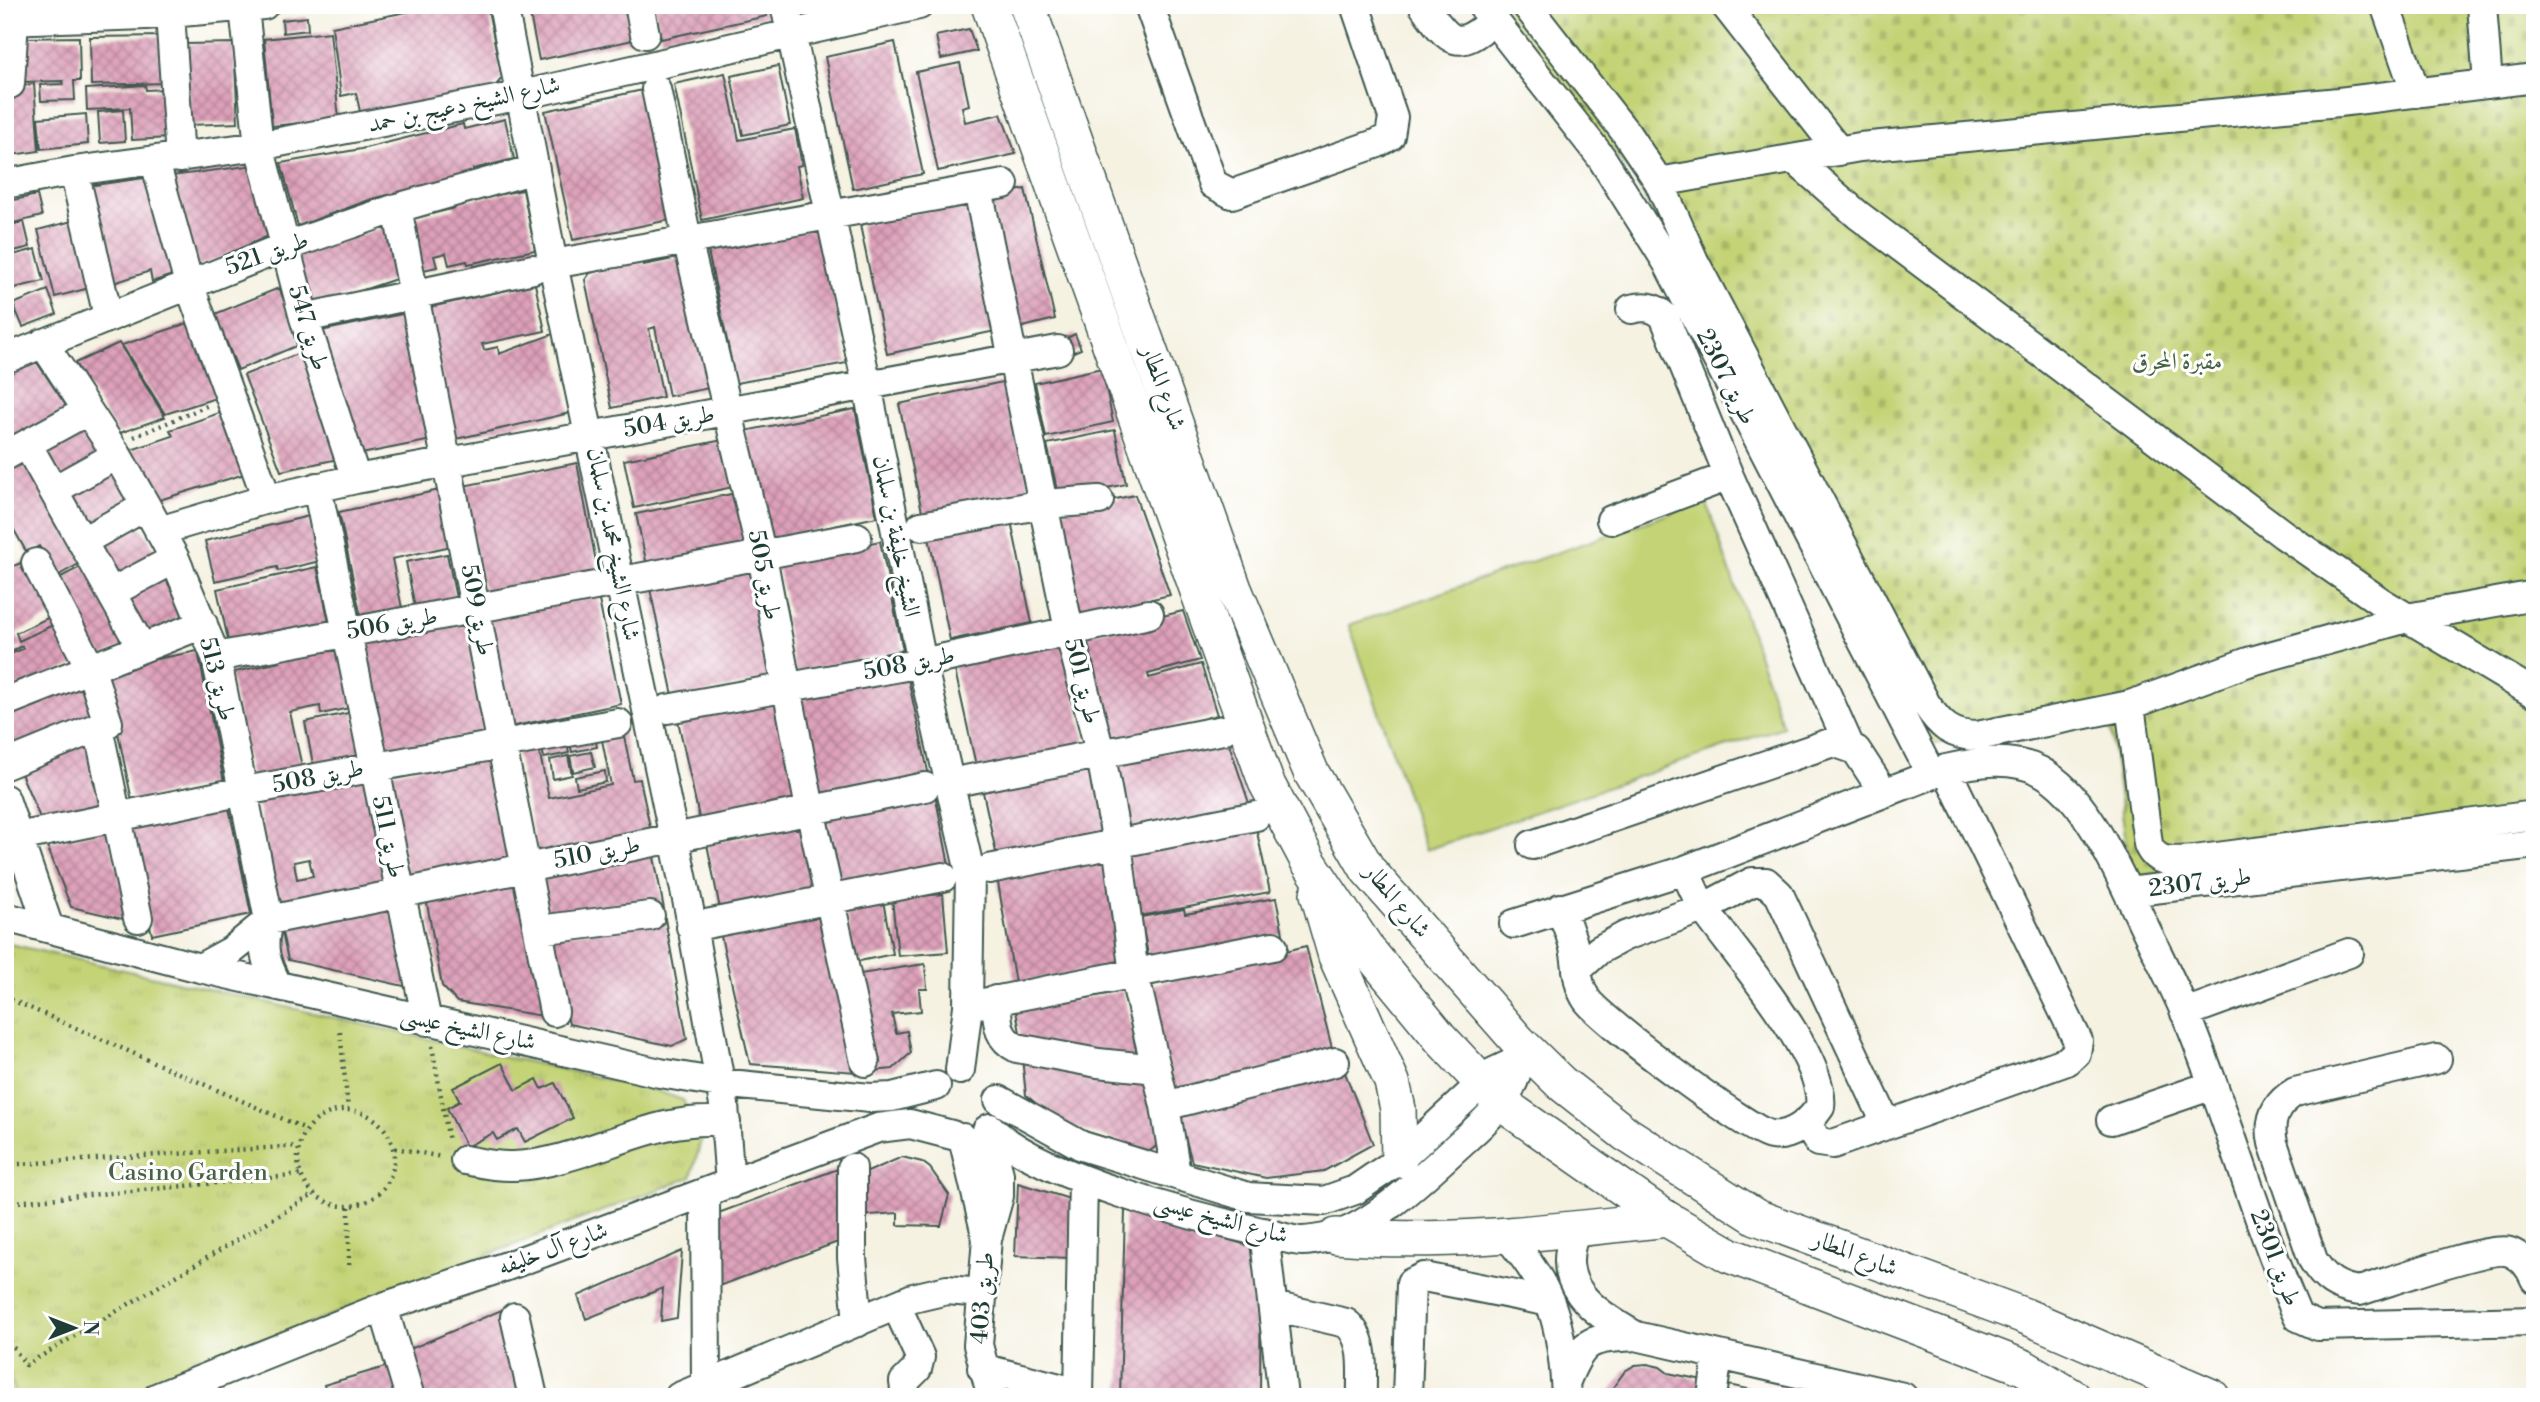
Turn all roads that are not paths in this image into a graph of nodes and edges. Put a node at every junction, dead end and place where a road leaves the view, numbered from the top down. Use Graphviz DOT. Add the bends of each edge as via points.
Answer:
graph roads {
  1 [pos="503,5"];
  2 [pos="639,5"];
  3 [pos="785,5"];
  4 [pos="919,5"];
  5 [pos="989,5"];
  6 [pos="1027,5"];
  7 [pos="1149,5"];
  8 [pos="1355,5"];
  9 [pos="1423,5"];
  10 [pos="1526,5"];
  11 [pos="1725,5"];
  12 [pos="2385,5"];
  13 [pos="2482,5"];
  14 [pos="254,7"];
  15 [pos="153,11"];
  16 [pos="1488,13"];
  17 [pos="10,20"];
  18 [pos="645,34"];
  19 [pos="791,35"];
  20 [pos="2535,78"];
  21 [pos="2488,84"];
  22 [pos="5,86"];
  23 [pos="656,89"];
  24 [pos="2416,93"];
  25 [pos="522,95"];
  26 [pos="259,146"];
  27 [pos="1839,150"];
  28 [pos="1794,159"];
  29 [pos="168,160"];
  30 [pos="535,169"];
  31 [pos="74,171"];
  32 [pos="1659,182"];
  33 [pos="5,184"];
  34 [pos="397,208"];
  35 [pos="829,213"];
  36 [pos="687,239"];
  37 [pos="284,247"];
  38 [pos="543,266"];
  39 [pos="189,284"];
  40 [pos="415,293"];
  41 [pos="1631,309"];
  42 [pos="108,316"];
  43 [pos="304,318"];
  44 [pos="43,343"];
  45 [pos="1058,351"];
  46 [pos="1014,358"];
  47 [pos="5,359"];
  48 [pos="867,386"];
  49 [pos="87,411"];
  50 [pos="729,411"];
  51 [pos="592,435"];
  52 [pos="16,450"];
  53 [pos="117,455"];
  54 [pos="447,462"];
  55 [pos="1729,476"];
  56 [pos="356,479"];
  57 [pos="317,487"];
  58 [pos="54,490"];
  59 [pos="267,499"];
  60 [pos="1099,500"];
  61 [pos="1044,504"];
  62 [pos="146,506"];
  63 [pos="1611,520"];
  64 [pos="921,526"];
  65 [pos="159,531"];
  66 [pos="857,537"];
  67 [pos="83,541"];
  68 [pos="762,556"];
  69 [pos="174,559"];
  70 [pos="36,563"];
  71 [pos="621,584"];
  72 [pos="112,592"];
  73 [pos="2535,595"];
  74 [pos="478,610"];
  75 [pos="1149,614"];
  76 [pos="2407,618"];
  77 [pos="203,624"];
  78 [pos="1069,630"];
  79 [pos="347,632"];
  80 [pos="142,648"];
  81 [pos="216,657"];
  82 [pos="922,663"];
  83 [pos="90,667"];
  84 [pos="785,686"];
  85 [pos="2535,694"];
  86 [pos="5,702"];
  87 [pos="2130,705"];
  88 [pos="667,709"];
  89 [pos="618,723"];
  90 [pos="97,727"];
  91 [pos="1223,730"];
  92 [pos="503,744"];
  93 [pos="1849,745"];
  94 [pos="1101,756"];
  95 [pos="5,765"];
  96 [pos="373,766"];
  97 [pos="1939,772"];
  98 [pos="938,785"];
  99 [pos="244,791"];
  100 [pos="1884,793"];
  101 [pos="5,799"];
  102 [pos="810,809"];
  103 [pos="117,816"];
  104 [pos="1256,816"];
  105 [pos="2535,816"];
  106 [pos="18,837"];
  107 [pos="676,839"];
  108 [pos="1117,843"];
  109 [pos="1532,845"];
  110 [pos="2535,845"];
  111 [pos="1308,861"];
  112 [pos="527,866"];
  113 [pos="989,869"];
  114 [pos="1685,870"];
  115 [pos="943,877"];
  116 [pos="2128,892"];
  117 [pos="400,893"];
  118 [pos="831,900"];
  119 [pos="1560,908"];
  120 [pos="1703,908"];
  121 [pos="650,916"];
  122 [pos="5,917"];
  123 [pos="138,918"];
  124 [pos="269,920"];
  125 [pos="1514,924"];
  126 [pos="691,927"];
  127 [pos="49,928"];
  128 [pos="540,930"];
  129 [pos="1273,946"];
  130 [pos="2350,953"];
  131 [pos="200,968"];
  132 [pos="1577,970"];
  133 [pos="1135,974"];
  134 [pos="278,986"];
  135 [pos="996,1000"];
  136 [pos="968,1006"];
  137 [pos="554,1012"];
  138 [pos="2185,1013"];
  139 [pos="427,1021"];
  140 [pos="1526,1056"];
  141 [pos="2437,1059"];
  142 [pos="865,1062"];
  143 [pos="1335,1062"];
  144 [pos="1157,1069"];
  145 [pos="960,1070"];
  146 [pos="720,1083"];
  147 [pos="2213,1085"];
  148 [pos="936,1086"];
  149 [pos="1493,1093"];
  150 [pos="999,1100"];
  151 [pos="1165,1106"];
  152 [pos="2112,1121"];
  153 [pos="726,1122"];
  154 [pos="1806,1122"];
  155 [pos="1887,1125"];
  156 [pos="973,1133"];
  157 [pos="459,1159"];
  158 [pos="1399,1160"];
  159 [pos="852,1168"];
  160 [pos="1176,1174"];
  161 [pos="1083,1180"];
  162 [pos="718,1189"];
  163 [pos="1667,1219"];
  164 [pos="1577,1229"];
  165 [pos="1264,1232"];
  166 [pos="1506,1235"];
  167 [pos="1336,1236"];
  168 [pos="2535,1279"];
  169 [pos="982,1293"];
  170 [pos="1550,1302"];
  171 [pos="897,1305"];
  172 [pos="1272,1306"];
  173 [pos="383,1307"];
  174 [pos="515,1317"];
  175 [pos="2535,1321"];
  176 [pos="858,1322"];
  177 [pos="1636,1336"];
  178 [pos="1718,1355"];
  179 [pos="982,1368"];
  180 [pos="706,1387"];
  181 [pos="1822,1388"];
  182 [pos="1565,1390"];
  183 [pos="1079,1395"];
  184 [pos="158,1397"];
  185 [pos="410,1397"];
  186 [pos="533,1397"];
  187 [pos="679,1397"];
  188 [pos="906,1397"];
  189 [pos="992,1397"];
  190 [pos="1283,1397"];
  191 [pos="1363,1397"];
  192 [pos="1407,1397"];
  193 [pos="1712,1397"];
  194 [pos="1903,1397"];
  195 [pos="2073,1397"];
  196 [pos="2212,1397"];
  1 -- 25 [label="street, شارع الشيخ محمد بن سلمان"];
  2 -- 18 [label="street"];
  3 -- 19 [label="street, الشيخ خليفة بن سلمان"];
  4 -- 19 [label="street, شارع الشيخ دعيج بن حمد"];
  5 -- 111 [label="main road, شارع المطار" via="1266,782"];
  6 -- 140 [label="main road, شارع المطار" via="1234,589 1311,772 1368,870"];
  7 -- 8 [label="street" via="1213,184 1233,194 1390,136 1394,117"];
  9 -- 16 [label="street" via="1453,40 1474,37"];
  10 -- 32 [label="street"];
  11 -- 27 [label="street"];
  12 -- 24 [label="street"];
  13 -- 21 [label="street"];
  14 -- 15 [label="street"];
  14 -- 26 [label="street, طريق 547"];
  15 -- 17 [label="street"];
  15 -- 29 [label="street"];
  16 -- 97 [label="street, طريق 2307" via="1601,157 1667,262"];
  17 -- 22 [label="street" via="10,84"];
  19 -- 25 [label="street, شارع الشيخ دعيج بن حمد"];
  19 -- 35 [label="street, الشيخ خليفة بن سلمان"];
  20 -- 21 [label="street"];
  21 -- 24 [label="street"];
  23 -- 36 [label="street, طريق 505"];
  24 -- 27 [label="street"];
  25 -- 26 [label="street, شارع الشيخ دعيج بن حمد"];
  25 -- 30 [label="street, شارع الشيخ محمد بن سلمان"];
  26 -- 29 [label="street, شارع الشيخ دعيج بن حمد"];
  26 -- 37 [label="street, طريق 547"];
  27 -- 28 [label="street"];
  28 -- 32 [label="street"];
  28 -- 76 [label="street" via="1858,215 2274,528"];
  29 -- 31 [label="street, شارع الشيخ دعيج بن حمد"];
  29 -- 39 [label="street"];
  30 -- 34 [label="street, طريق 521"];
  30 -- 38 [label="street, شارع الشيخ محمد بن سلمان"];
  31 -- 33 [label="street, شارع الشيخ دعيج بن حمد"];
  31 -- 42 [label="street"];
  32 -- 87 [label="street" via="1694,261 1938,722 1954,732 1977,736"];
  34 -- 37 [label="street, طريق 521"];
  34 -- 40 [label="street, طريق 509"];
  35 -- 36 [label="street"];
  35 -- 46 [label="street, طريق 501" via="991,186"];
  35 -- 48 [label="street, الشيخ خليفة بن سلمان"];
  36 -- 38 [label="street"];
  36 -- 50 [label="street, طريق 505"];
  37 -- 39 [label="street, طريق 521"];
  37 -- 43 [label="street, طريق 547"];
  38 -- 40 [label="street"];
  38 -- 51 [label="street, شارع الشيخ محمد بن سلمان"];
  39 -- 42 [label="street, طريق 521"];
  39 -- 59 [label="street"];
  40 -- 43 [label="street"];
  40 -- 54 [label="street, طريق 509"];
  41 -- 55 [label="street" via="1655,308 1664,316"];
  42 -- 44 [label="street, طريق 521"];
  43 -- 56 [label="street, طريق 547"];
  44 -- 47 [label="street, طريق 521"];
  44 -- 49 [label="street, طريق 513"];
  45 -- 46 [label="street, طريق 504"];
  46 -- 48 [label="street, طريق 504"];
  46 -- 61 [label="street, طريق 501"];
  48 -- 50 [label="street, طريق 504"];
  48 -- 82 [label="street, الشيخ خليفة بن سلمان"];
  49 -- 52 [label="street"];
  49 -- 53 [label="street, طريق 513"];
  50 -- 51 [label="street, طريق 504"];
  50 -- 68 [label="street, طريق 505"];
  51 -- 54 [label="street, طريق 504"];
  51 -- 71 [label="street, شارع الشيخ محمد بن سلمان"];
  52 -- 58 [label="street"];
  53 -- 58 [label="street"];
  53 -- 62 [label="street, طريق 513"];
  54 -- 56 [label="street, طريق 504"];
  54 -- 74 [label="street, طريق 509"];
  55 -- 63 [label="street"];
  55 -- 93 [label="street"];
  56 -- 57 [label="street, طريق 504"];
  57 -- 59 [label="street, طريق 504"];
  57 -- 79 [label="street, طريق 511"];
  58 -- 67 [label="street"];
  59 -- 65 [label="street, طريق 504"];
  60 -- 61 [label="street"];
  61 -- 64 [label="street"];
  61 -- 78 [label="street, طريق 501"];
  62 -- 65 [label="street, طريق 513"];
  62 -- 67 [label="street"];
  65 -- 69 [label="street, طريق 513"];
  66 -- 68 [label="street, طريق 506"];
  67 -- 72 [label="street"];
  68 -- 71 [label="street, طريق 506"];
  68 -- 84 [label="street, طريق 505"];
  69 -- 72 [label="street"];
  69 -- 77 [label="street, طريق 513"];
  70 -- 83 [label="street"];
  71 -- 74 [label="street, طريق 506"];
  71 -- 107 [label="street, شارع الشيخ محمد بن سلمان"];
  72 -- 80 [label="street"];
  73 -- 76 [label="street"];
  74 -- 79 [label="street, طريق 506"];
  74 -- 92 [label="street, طريق 509"];
  75 -- 78 [label="street, طريق 508"];
  76 -- 85 [label="street"];
  76 -- 87 [label="street" via="2248,662"];
  77 -- 80 [label="street"];
  77 -- 81 [label="street, طريق 513"];
  78 -- 82 [label="street, طريق 508"];
  78 -- 94 [label="street, طريق 501"];
  79 -- 81 [label="street, طريق 506"];
  79 -- 96 [label="street, طريق 511"];
  80 -- 83 [label="street"];
  81 -- 99 [label="street, طريق 513"];
  82 -- 84 [label="street, طريق 508"];
  82 -- 98 [label="street, الشيخ خليفة بن سلمان"];
  83 -- 86 [label="street"];
  83 -- 90 [label="street" via="108,723"];
  84 -- 88 [label="street, طريق 508"];
  84 -- 102 [label="street, طريق 505"];
  87 -- 105 [label="street" via="2148,844 2161,860 2194,860"];
  89 -- 92 [label="street, طريق 508"];
  90 -- 95 [label="street"];
  90 -- 103 [label="street"];
  91 -- 94 [label="street, طريق 510"];
  92 -- 96 [label="street, طريق 508"];
  92 -- 112 [label="street, طريق 509"];
  93 -- 100 [label="street" via="1862,756"];
  93 -- 109 [label="street" via="1825,744"];
  94 -- 98 [label="street, طريق 510"];
  94 -- 108 [label="street, طريق 501"];
  96 -- 99 [label="street, طريق 508"];
  96 -- 117 [label="street, طريق 511"];
  97 -- 100 [label="street, طريق 2307"];
  97 -- 116 [label="street, طريق 2307" via="1980,761 2015,763 2040,771 2082,812"];
  97 -- 155 [label="street" via="2078,1047 2067,1061"];
  98 -- 102 [label="street, طريق 510"];
  98 -- 136 [label="street, الشيخ خليفة بن سلمان" via="970,872"];
  99 -- 103 [label="street, طريق 508"];
  99 -- 124 [label="street, طريق 513"];
  100 -- 114 [label="street, طريق 2307"];
  101 -- 106 [label="street"];
  102 -- 107 [label="street, طريق 510"];
  102 -- 118 [label="street, طريق 505"];
  103 -- 106 [label="street, طريق 508"];
  103 -- 123 [label="street"];
  104 -- 108 [label="street"];
  106 -- 127 [label="street"];
  107 -- 112 [label="street, طريق 510"];
  107 -- 126 [label="street, شارع الشيخ محمد بن سلمان"];
  108 -- 113 [label="street"];
  108 -- 133 [label="street, طريق 501"];
  110 -- 116 [label="street, طريق 2307"];
  111 -- 149 [label="main road, شارع المطار" via="1367,949 1441,1039"];
  111 -- 158 [label="main road" via="1336,956 1392,1082 1398,1109"];
  112 -- 117 [label="street, طريق 510"];
  112 -- 128 [label="street, طريق 509"];
  114 -- 119 [label="street, طريق 2307"];
  114 -- 120 [label="street"];
  115 -- 118 [label="street"];
  116 -- 138 [label="street, طريق 2301"];
  117 -- 124 [label="street, طريق 510"];
  117 -- 139 [label="street, طريق 511"];
  118 -- 126 [label="street"];
  118 -- 142 [label="street, طريق 505"];
  119 -- 125 [label="street, طريق 2307"];
  119 -- 132 [label="street"];
  120 -- 132 [label="street" via="1625,936 1599,950"];
  120 -- 154 [label="street" via="1747,964 1811,1064 1821,1099"];
  120 -- 155 [label="street" via="1752,882 1766,882 1776,889"];
  121 -- 128 [label="street"];
  122 -- 127 [label="street, شارع الشيخ عيسى"];
  124 -- 131 [label="street" via="231,951"];
  124 -- 134 [label="street, طريق 513" via="262,939"];
  126 -- 146 [label="street, شارع الشيخ محمد بن سلمان"];
  127 -- 131 [label="street, شارع الشيخ عيسى"];
  128 -- 137 [label="street, طريق 509"];
  129 -- 133 [label="street"];
  130 -- 138 [label="street"];
  131 -- 134 [label="street, شارع الشيخ عيسى"];
  132 -- 154 [label="street" via="1581,990 1598,1013 1674,1073 1765,1133 1780,1135"];
  133 -- 135 [label="street"];
  133 -- 144 [label="street, طريق 501"];
  134 -- 139 [label="street, شارع الشيخ عيسى"];
  135 -- 136 [label="street"];
  135 -- 144 [label="street" via="999,1032 1006,1043 1017,1048"];
  136 -- 145 [label="street, الشيخ خليفة بن سلمان"];
  138 -- 147 [label="street, طريق 2301"];
  139 -- 146 [label="street, شارع الشيخ عيسى"];
  140 -- 149 [label="street, شارع الشيخ عيسى" via="1502,1067"];
  140 -- 196 [label="main road, شارع المطار" via="1626,1134 1756,1217 2025,1316"];
  141 -- 168 [label="street" via="2295,1092 2277,1107 2271,1124 2273,1143 2313,1260 2337,1285 2359,1291 2493,1251 2517,1256"];
  143 -- 151 [label="street"];
  144 -- 151 [label="street, طريق 501"];
  145 -- 148 [label="street"];
  145 -- 150 [label="street" via="986,1076"];
  146 -- 148 [label="street, شارع الشيخ عيسى" via="870,1098"];
  146 -- 153 [label="street, شارع الشيخ محمد بن سلمان"];
  147 -- 152 [label="street"];
  147 -- 175 [label="street, طريق 2301" via="2298,1317 2318,1326"];
  148 -- 156 [label="street" via="931,1100 940,1127"];
  149 -- 158 [label="street, شارع الشيخ عيسى"];
  149 -- 163 [label="main road, شارع المطار"];
  149 -- 167 [label="street, شارع الشيخ عيسى" via="1425,1175 1366,1221"];
  150 -- 156 [label="street" via="999,1111"];
  150 -- 160 [label="street, شارع الشيخ عيسى" via="1082,1146"];
  151 -- 160 [label="street, طريق 501"];
  153 -- 157 [label="street" via="678,1122 538,1163 490,1165"];
  153 -- 162 [label="street, شارع الشيخ محمد بن سلمان"];
  154 -- 155 [label="street" via="1818,1142 1828,1145"];
  156 -- 161 [label="street, شارع الشيخ عيسى" via="1006,1142"];
  156 -- 162 [label="street, شارع آل خليفه" via="910,1124 886,1126"];
  156 -- 169 [label="street, طريق 403" via="987,1239"];
  158 -- 160 [label="street, شارع الشيخ عيسى" via="1355,1189 1324,1201 1248,1197"];
  159 -- 176 [label="street" via="852,1258"];
  161 -- 165 [label="street, شارع الشيخ عيسى"];
  161 -- 183 [label="street"];
  162 -- 173 [label="street, شارع آل خليفه"];
  162 -- 180 [label="street, شارع الشيخ محمد بن سلمان"];
  163 -- 164 [label="main road"];
  163 -- 195 [label="main road, شارع المطار" via="1729,1255 2023,1367"];
  164 -- 166 [label="main road"];
  164 -- 177 [label="street" via="1568,1260 1574,1284 1607,1319"];
  165 -- 167 [label="street, شارع الشيخ عيسى" via="1301,1241"];
  165 -- 172 [label="street"];
  166 -- 167 [label="main road" via="1397,1241"];
  166 -- 170 [label="street" via="1531,1262"];
  169 -- 171 [label="street" via="947,1290"];
  169 -- 179 [label="street, طريق 403" via="978,1345"];
  170 -- 182 [label="street" via="1557,1321"];
  170 -- 192 [label="street" via="1424,1277 1411,1283"];
  171 -- 176 [label="street"];
  171 -- 188 [label="street" via="920,1361 904,1382"];
  172 -- 190 [label="street"];
  172 -- 191 [label="street" via="1352,1328 1359,1338"];
  173 -- 184 [label="street, شارع آل خليفه"];
  173 -- 185 [label="street"];
  174 -- 186 [label="street"];
  176 -- 180 [label="street"];
  177 -- 178 [label="street"];
  177 -- 182 [label="street" via="1596,1340 1584,1346 1577,1353"];
  178 -- 181 [label="street"];
  178 -- 193 [label="street"];
  179 -- 183 [label="street"];
  179 -- 189 [label="street, طريق 403"];
  180 -- 187 [label="street"];
  181 -- 194 [label="street"];
}
